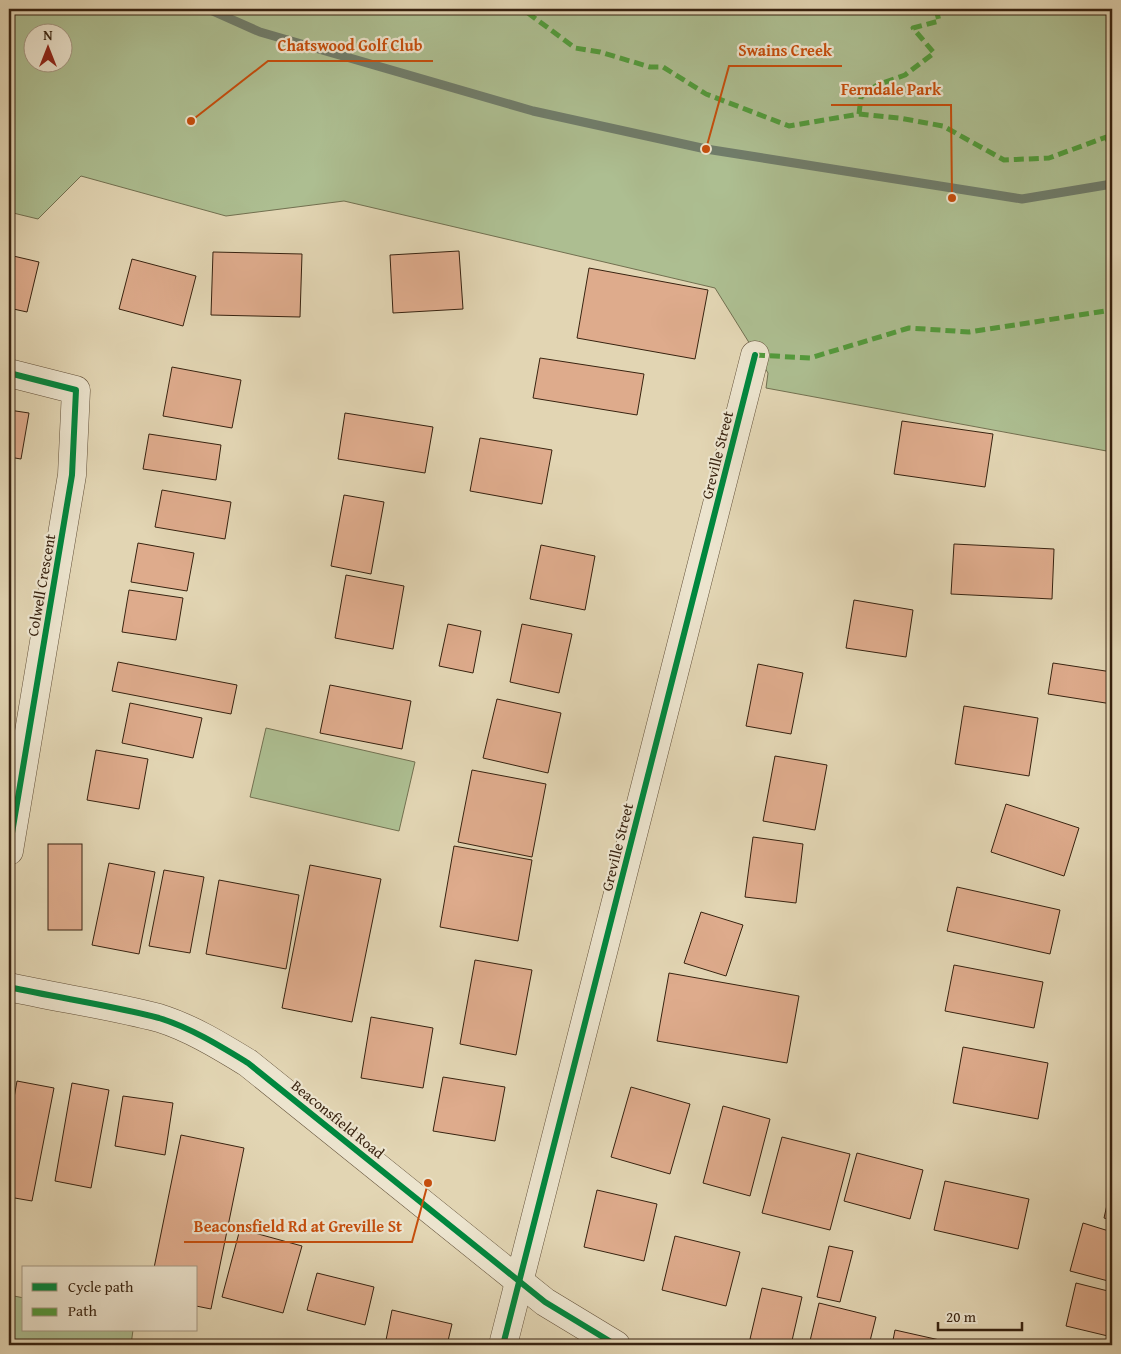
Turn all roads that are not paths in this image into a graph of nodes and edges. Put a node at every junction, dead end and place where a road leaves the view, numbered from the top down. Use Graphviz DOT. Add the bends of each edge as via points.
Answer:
graph roads {
  1 [pos="755,355"];
  2 [pos="9,373"];
  3 [pos="9,851"];
  4 [pos="9,987"];
  5 [pos="519,1281"];
  6 [pos="503,1345"];
  7 [pos="616,1345"];
  1 -- 5 [label="street, Greville Street"];
  2 -- 3 [label="street, Colwell Crescent" via="76,390 72,475"];
  4 -- 5 [label="street, Beaconsfield Road" via="160,1019 220,1046 248,1063"];
  5 -- 6 [label="street, Greville Street"];
  5 -- 7 [label="street, Beaconsfield Road" via="545,1302"];
}
